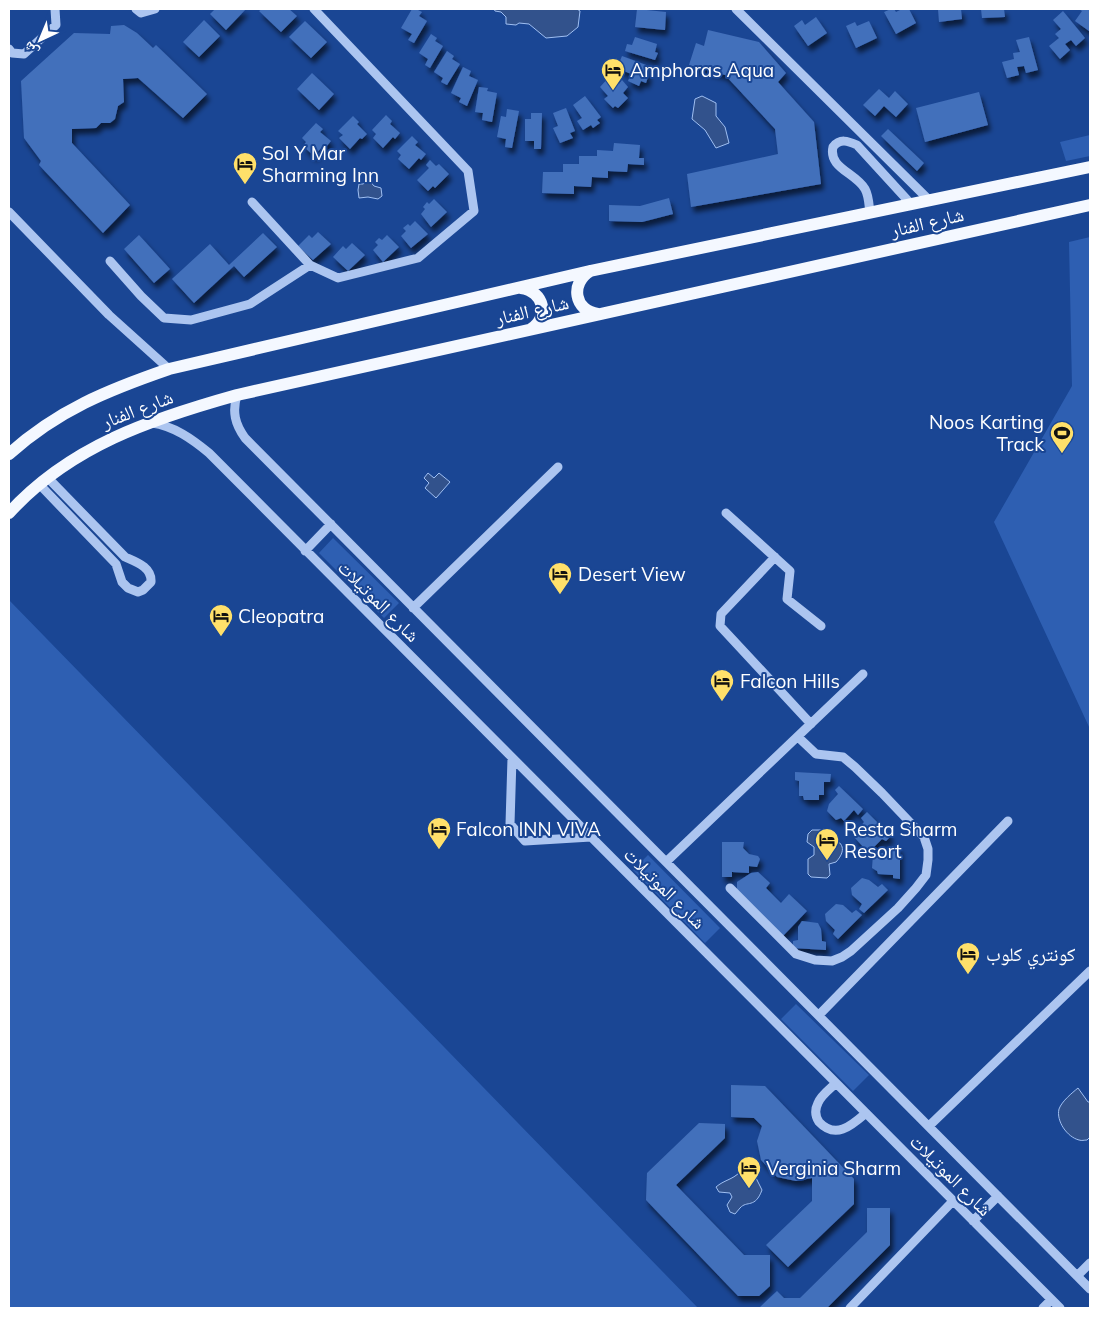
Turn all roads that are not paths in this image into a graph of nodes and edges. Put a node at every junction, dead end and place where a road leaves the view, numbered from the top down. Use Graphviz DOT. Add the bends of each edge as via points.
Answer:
graph roads {
  1 [pos="55,9"];
  2 [pos="136,9"];
  3 [pos="155,9"];
  4 [pos="314,9"];
  5 [pos="736,9"];
  6 [pos="9,49"];
  7 [pos="1090,167"];
  8 [pos="930,201"];
  9 [pos="252,202"];
  10 [pos="911,204"];
  11 [pos="1090,205"];
  12 [pos="9,212"];
  13 [pos="870,213"];
  14 [pos="110,261"];
  15 [pos="310,265"];
  16 [pos="590,271"];
  17 [pos="522,288"];
  18 [pos="599,314"];
  19 [pos="531,329"];
  20 [pos="169,369"];
  21 [pos="237,396"];
  22 [pos="151,422"];
  23 [pos="9,454"];
  24 [pos="558,467"];
  25 [pos="43,480"];
  26 [pos="9,513"];
  27 [pos="726,513"];
  28 [pos="331,524"];
  29 [pos="305,550"];
  30 [pos="775,557"];
  31 [pos="414,608"];
  32 [pos="820,626"];
  33 [pos="863,674"];
  34 [pos="811,724"];
  35 [pos="798,737"];
  36 [pos="512,758"];
  37 [pos="1008,821"];
  38 [pos="591,837"];
  39 [pos="666,862"];
  40 [pos="730,888"];
  41 [pos="1090,972"];
  42 [pos="819,1015"];
  43 [pos="836,1083"];
  44 [pos="866,1113"];
  45 [pos="929,1126"];
  46 [pos="998,1196"];
  47 [pos="953,1200"];
  48 [pos="973,1221"];
  49 [pos="1090,1263"];
  50 [pos="1077,1276"];
  51 [pos="1090,1288"];
  52 [pos="1051,1300"];
  53 [pos="850,1308"];
  54 [pos="1043,1308"];
  55 [pos="1060,1308"];
  1 -- 6 [label="street" via="56,25 24,54"];
  2 -- 3 [label="street" via="141,13"];
  4 -- 15 [label="street" via="468,172 474,211 418,258 338,278"];
  5 -- 8 [label="street"];
  7 -- 8 [label="main road, شارع الفنار"];
  8 -- 10 [label="main road, شارع الفنار"];
  9 -- 15 [label="street"];
  10 -- 13 [label="main road, شارع الفنار"];
  10 -- 13 [label="street" via="857,146 847,141 838,142 832,146 833,159 866,190"];
  11 -- 18 [label="main road, شارع الفنار"];
  12 -- 20 [label="street" via="110,315"];
  13 -- 16 [label="main road, شارع الفنار"];
  14 -- 15 [label="street" via="164,318 192,320 250,304"];
  16 -- 17 [label="main road, شارع الفنار"];
  16 -- 18 [label="main road" via="581,278 577,296 582,307"];
  17 -- 19 [label="main road" via="537,295 543,305 542,316"];
  17 -- 20 [label="main road, شارع الفنار"];
  18 -- 19 [label="main road, شارع الفنار"];
  19 -- 21 [label="main road, شارع الفنار"];
  20 -- 23 [label="main road, شارع الفنار" via="76,406 40,428"];
  21 -- 22 [label="main road, شارع الفنار"];
  21 -- 28 [label="street, شارع الموتيلات" via="234,415 245,438"];
  22 -- 25 [label="main road, شارع الفنار" via="106,440"];
  22 -- 29 [label="street, شارع الموتيلات" via="172,428 198,444"];
  24 -- 31 [label="street"];
  25 -- 25 [label="street" via="116,564 122,582 138,592 143,590 151,582 150,573 125,557"];
  25 -- 26 [label="main road, شارع الفنار"];
  27 -- 30 [label="street"];
  28 -- 29 [label="street"];
  28 -- 31 [label="street, شارع الموتيلات"];
  29 -- 36 [label="street, شارع الموتيلات"];
  30 -- 32 [label="street" via="790,571 787,599"];
  30 -- 34 [label="street" via="721,614 720,626"];
  31 -- 39 [label="street, شارع الموتيلات"];
  33 -- 34 [label="street"];
  34 -- 35 [label="street"];
  35 -- 39 [label="street"];
  35 -- 40 [label="street" via="816,754 843,757 924,837 928,860 926,875 898,908 851,951 832,961 796,954"];
  36 -- 38 [label="street, شارع الموتيلات"];
  36 -- 38 [label="street" via="510,824 525,841"];
  37 -- 42 [label="street"];
  38 -- 43 [label="street, شارع الموتيلات"];
  39 -- 42 [label="street, شارع الموتيلات"];
  41 -- 45 [label="street"];
  42 -- 45 [label="street, شارع الموتيلات"];
  43 -- 44 [label="street, شارع الموتيلات"];
  43 -- 44 [label="street" via="822,1096 817,1106 817,1119 833,1131 851,1126"];
  44 -- 47 [label="street, شارع الموتيلات"];
  45 -- 46 [label="street, شارع الموتيلات"];
  46 -- 48 [label="street"];
  46 -- 50 [label="street, شارع الموتيلات"];
  47 -- 48 [label="street, شارع الموتيلات"];
  47 -- 53 [label="street"];
  48 -- 52 [label="street, شارع الموتيلات"];
  49 -- 50 [label="street"];
  50 -- 51 [label="street, شارع الموتيلات"];
  52 -- 54 [label="street"];
  52 -- 55 [label="street, شارع الموتيلات"];
}
